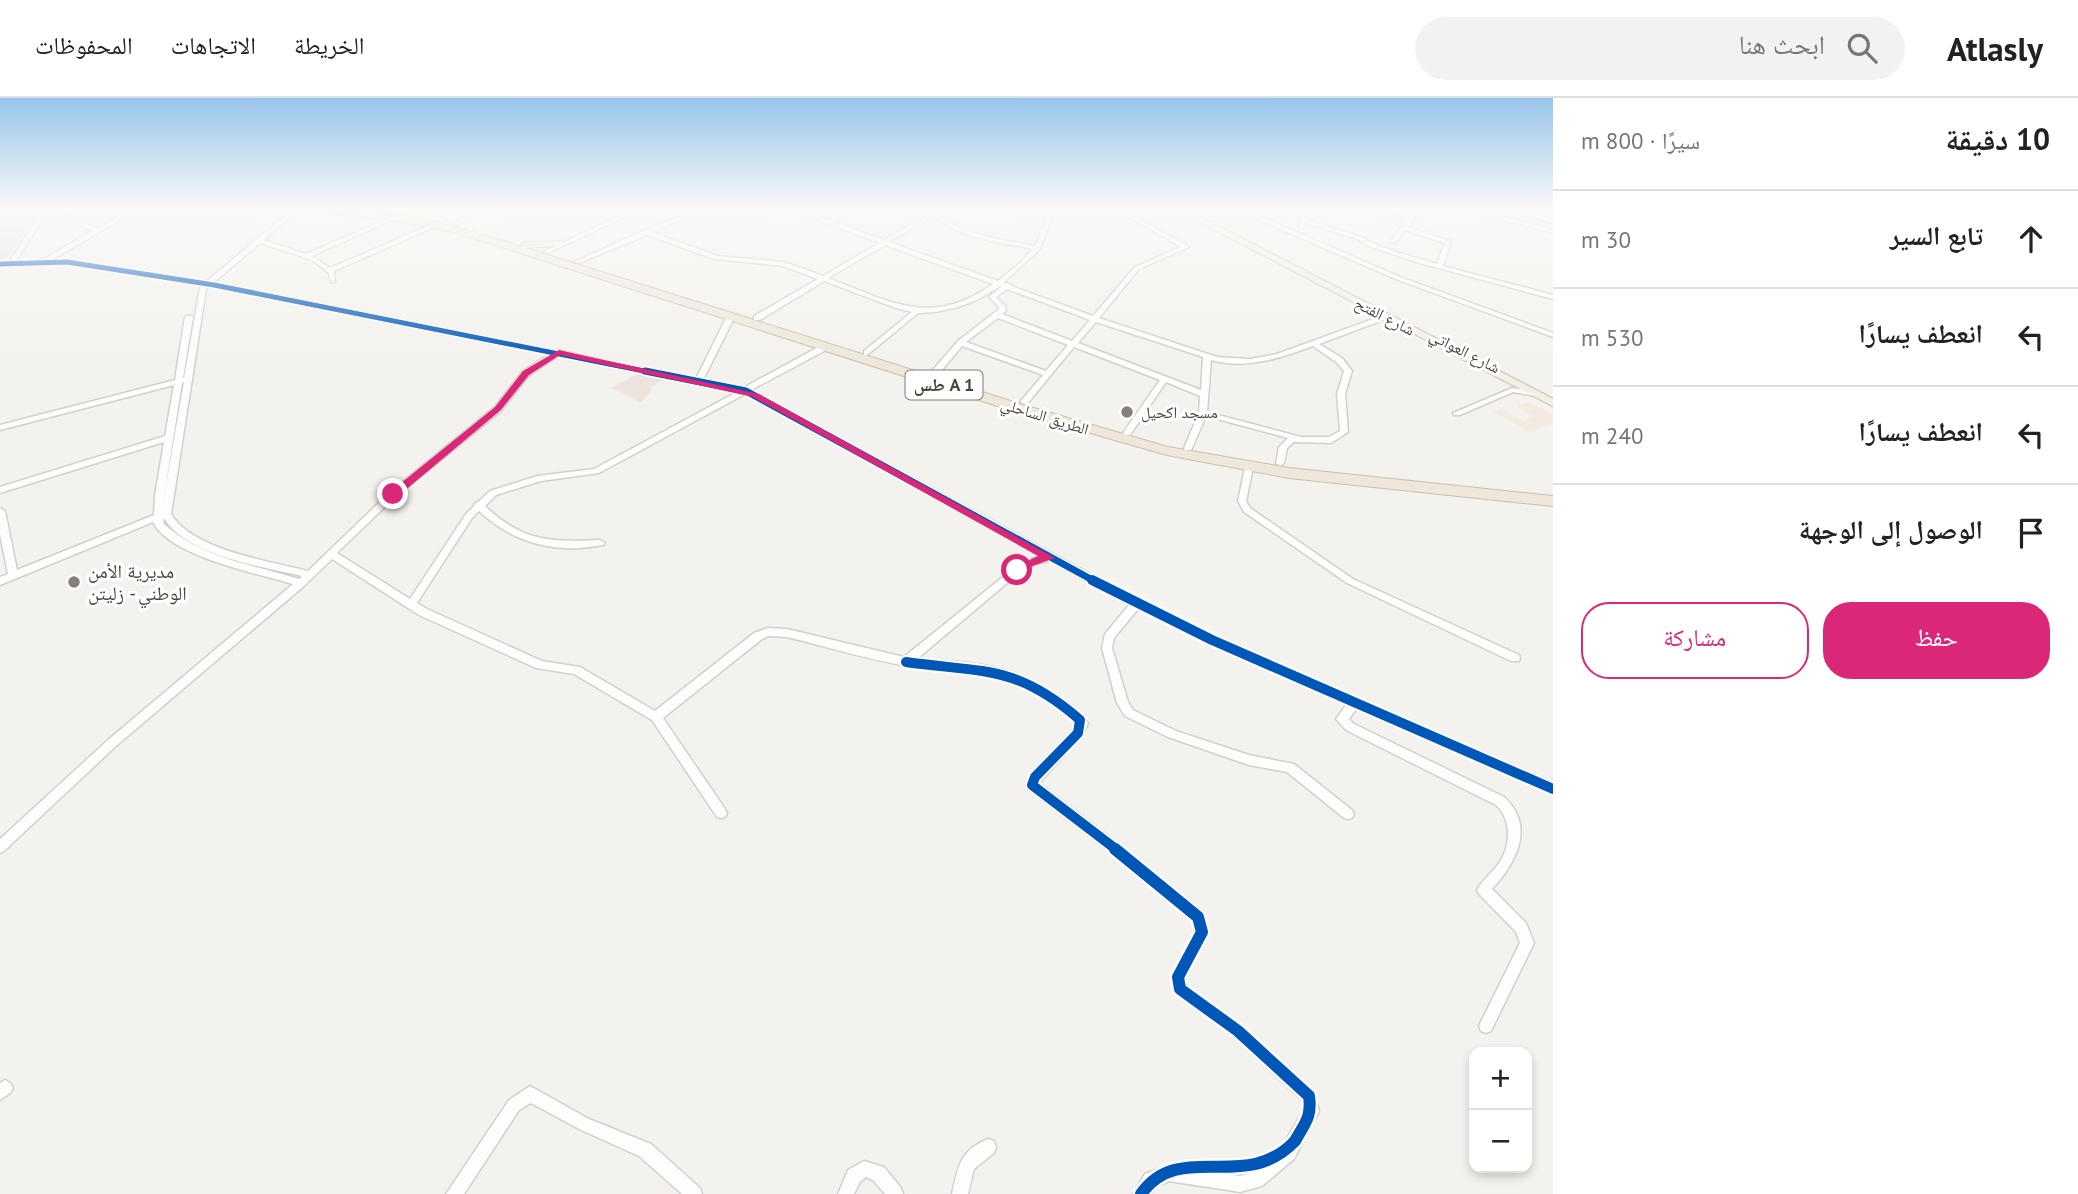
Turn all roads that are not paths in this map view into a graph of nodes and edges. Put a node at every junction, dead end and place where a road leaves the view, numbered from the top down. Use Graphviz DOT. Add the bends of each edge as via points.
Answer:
graph roads {
  1 [pos="40,260"];
  2 [pos="43,260"];
  3 [pos="47,260"];
  4 [pos="235,260"];
  5 [pos="314,260"];
  6 [pos="353,260"];
  7 [pos="559,260"];
  8 [pos="581,260"];
  9 [pos="740,260"];
  10 [pos="855,260"];
  11 [pos="935,260"];
  12 [pos="1024,260"];
  13 [pos="1151,260"];
  14 [pos="1284,260"];
  15 [pos="1284,260"];
  16 [pos="1356,260"];
  17 [pos="1422,260"];
  18 [pos="1442,260"];
  19 [pos="12,261"];
  20 [pos="577,262"];
  21 [pos="0,263"];
  22 [pos="1440,266"];
  23 [pos="330,270"];
  24 [pos="823,279"];
  25 [pos="333,281"];
  26 [pos="1000,282"];
  27 [pos="207,283"];
  28 [pos="1009,285"];
  29 [pos="1553,298"];
  30 [pos="915,313"];
  31 [pos="998,315"];
  32 [pos="1387,317"];
  33 [pos="730,318"];
  34 [pos="757,318"];
  35 [pos="1095,319"];
  36 [pos="1553,335"];
  37 [pos="961,343"];
  38 [pos="1071,343"];
  39 [pos="1316,345"];
  40 [pos="825,346"];
  41 [pos="559,352"];
  42 [pos="1460,352"];
  43 [pos="867,353"];
  44 [pos="1207,357"];
  45 [pos="934,374"];
  46 [pos="1047,374"];
  47 [pos="1165,378"];
  48 [pos="699,381"];
  49 [pos="181,383"];
  50 [pos="746,391"];
  51 [pos="1203,394"];
  52 [pos="1536,394"];
  53 [pos="1553,397"];
  54 [pos="1024,402"];
  55 [pos="1553,402"];
  56 [pos="1203,413"];
  57 [pos="1457,413"];
  58 [pos="0,429"];
  59 [pos="1127,433"];
  60 [pos="168,438"];
  61 [pos="1299,439"];
  62 [pos="1188,448"];
  63 [pos="1280,463"];
  64 [pos="1249,468"];
  65 [pos="0,490"];
  66 [pos="1553,492"];
  67 [pos="1553,500"];
  68 [pos="478,505"];
  69 [pos="0,511"];
  70 [pos="161,516"];
  71 [pos="600,543"];
  72 [pos="4,549"];
  73 [pos="331,554"];
  74 [pos="1050,558"];
  75 [pos="13,576"];
  76 [pos="306,579"];
  77 [pos="0,581"];
  78 [pos="412,603"];
  79 [pos="1136,604"];
  80 [pos="1515,658"];
  81 [pos="906,662"];
  82 [pos="1354,703"];
  83 [pos="656,717"];
  84 [pos="1553,789"];
  85 [pos="721,813"];
  86 [pos="1348,814"];
  87 [pos="2,841"];
  88 [pos="1486,1026"];
  89 [pos="988,1147"];
  90 [pos="454,1194"];
  91 [pos="694,1194"];
  92 [pos="846,1194"];
  93 [pos="895,1194"];
  94 [pos="960,1194"];
  95 [pos="1141,1194"];
  1 -- 19 [label="street"];
  2 -- 21 [label="street"];
  3 -- 27 [label="street"];
  4 -- 27 [label="street"];
  5 -- 23 [label="street"];
  6 -- 23 [label="street"];
  7 -- 33 [label="highway, الطريق الساحلي / طس A 1"];
  8 -- 20 [label="street"];
  9 -- 24 [label="street" via="784,264"];
  10 -- 24 [label="street"];
  11 -- 26 [label="street"];
  12 -- 26 [label="street"];
  13 -- 35 [label="street" via="1141,264"];
  14 -- 32 [label="main road, شارع الفتح"];
  15 -- 42 [label="main road, شارع العواتي"];
  16 -- 36 [label="street"];
  17 -- 22 [label="street"];
  18 -- 22 [label="street"];
  19 -- 21 [label="street"];
  20 -- 34 [label="highway, الطريق الساحلي / طس A 1"];
  22 -- 29 [label="street"];
  23 -- 25 [label="street"];
  24 -- 30 [label="street"];
  24 -- 34 [label="street"];
  26 -- 28 [label="street"];
  26 -- 30 [label="street" via="956,308"];
  27 -- 41 [label="street"];
  27 -- 49 [label="street" via="195,291"];
  28 -- 31 [label="street" via="992,295 1003,309"];
  28 -- 35 [label="street"];
  30 -- 43 [label="street"];
  31 -- 37 [label="street"];
  31 -- 38 [label="street"];
  32 -- 39 [label="street"];
  32 -- 42 [label="main road, شارع الفتح"];
  33 -- 40 [label="highway, الطريق الساحلي / طس A 1"];
  33 -- 48 [label="street"];
  34 -- 43 [label="highway, الطريق الساحلي / طس A 1"];
  35 -- 38 [label="street"];
  35 -- 44 [label="street"];
  37 -- 45 [label="street"];
  37 -- 46 [label="street"];
  38 -- 46 [label="street"];
  38 -- 47 [label="street"];
  39 -- 44 [label="street" via="1250,361"];
  39 -- 61 [label="street" via="1348,371 1341,394 1344,432 1331,440"];
  40 -- 50 [label="street"];
  40 -- 64 [label="highway, الطريق الساحلي / طس A 1" via="1112,437"];
  41 -- 48 [label="street"];
  41 -- 73 [label="street" via="526,373 498,409 401,487"];
  42 -- 52 [label="main road, شارع الفتح"];
  42 -- 53 [label="main road, شارع العواتي"];
  43 -- 45 [label="highway, الطريق الساحلي / طس A 1"];
  44 -- 51 [label="street"];
  45 -- 54 [label="highway, الطريق الساحلي / طس A 1"];
  46 -- 54 [label="street"];
  47 -- 51 [label="street"];
  47 -- 59 [label="street"];
  48 -- 50 [label="street"];
  49 -- 58 [label="street"];
  49 -- 60 [label="street"];
  49 -- 70 [label="street"];
  50 -- 68 [label="street" via="596,471 510,486"];
  50 -- 74 [label="street"];
  51 -- 56 [label="street"];
  52 -- 55 [label="main road, شارع الفتح"];
  52 -- 57 [label="street" via="1512,390"];
  54 -- 59 [label="highway, الطريق الساحلي / طس A 1"];
  56 -- 61 [label="street"];
  56 -- 62 [label="street"];
  59 -- 62 [label="highway, الطريق الساحلي / طس A 1"];
  60 -- 65 [label="street"];
  60 -- 70 [label="street"];
  61 -- 63 [label="street" via="1286,442"];
  62 -- 63 [label="highway, الطريق الساحلي / طس A 1"];
  63 -- 66 [label="highway, الطريق الساحلي / طس A 1"];
  64 -- 67 [label="highway, الطريق الساحلي / طس A 1"];
  64 -- 80 [label="street" via="1242,500 1247,510 1350,581"];
  68 -- 71 [label="street" via="530,542"];
  68 -- 78 [label="street"];
  69 -- 72 [label="street"];
  70 -- 75 [label="street"];
  70 -- 76 [label="street" via="170,538"];
  72 -- 75 [label="street"];
  73 -- 76 [label="street"];
  73 -- 78 [label="street"];
  74 -- 79 [label="street"];
  74 -- 81 [label="street" via="1024,565"];
  75 -- 77 [label="street"];
  76 -- 87 [label="street"];
  78 -- 83 [label="street" via="457,629 540,665 576,670"];
  79 -- 82 [label="street"];
  79 -- 86 [label="street" via="1109,637 1107,648 1129,713 1172,734 1249,760 1290,768"];
  81 -- 83 [label="street" via="768,632"];
  81 -- 95 [label="street" via="976,668 1020,679 1080,720 1078,733 1032,785 1198,918 1202,932 1178,977 1180,989 1238,1031 1309,1096 1311,1112 1288,1153 1256,1180 1233,1183 1169,1173 1151,1180"];
  82 -- 84 [label="street"];
  82 -- 88 [label="street" via="1342,719 1350,727 1500,801 1514,815 1506,863 1484,890 1521,928 1527,943"];
  83 -- 85 [label="street"];
  89 -- 94 [label="street" via="967,1164"];
  90 -- 91 [label="street" via="514,1105 530,1094 645,1150"];
  92 -- 93 [label="street" via="854,1176 864,1169 878,1173"];
}
